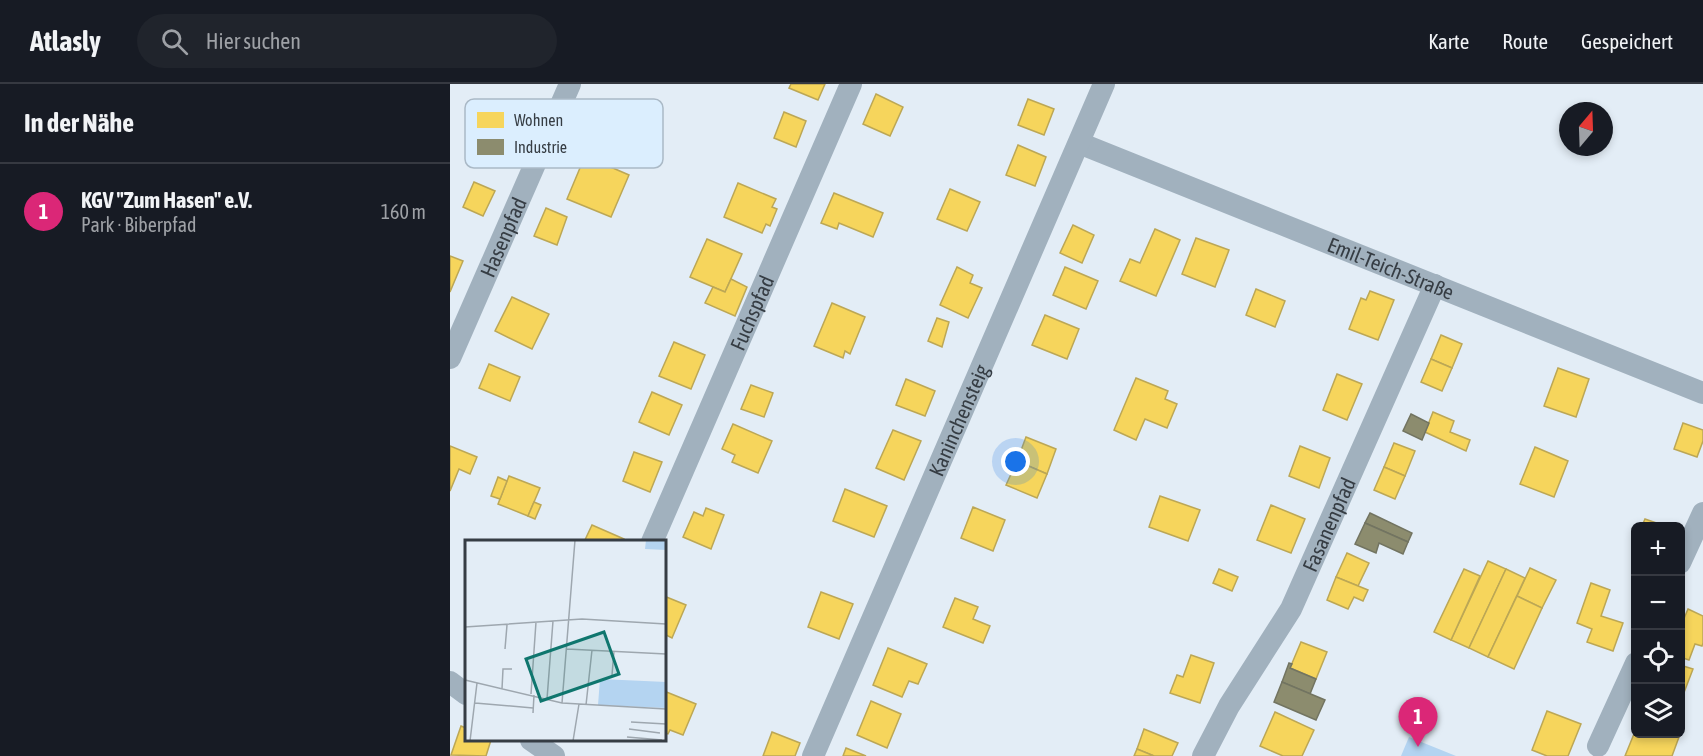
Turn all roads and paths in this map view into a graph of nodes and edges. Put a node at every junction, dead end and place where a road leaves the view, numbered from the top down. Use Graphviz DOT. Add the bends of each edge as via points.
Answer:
graph roads {
  1 [pos="570,84"];
  2 [pos="851,84"];
  3 [pos="1104,84"];
  4 [pos="563,99"];
  5 [pos="1079,143"];
  6 [pos="533,168"];
  7 [pos="1435,285"];
  8 [pos="450,358"];
  9 [pos="1703,393"];
  10 [pos="1703,513"];
  11 [pos="653,540"];
  12 [pos="1685,552"];
  13 [pos="1631,672"];
  14 [pos="450,682"];
  15 [pos="465,693"];
  16 [pos="533,741"];
  17 [pos="564,741"];
  18 [pos="1598,746"];
  19 [pos="556,756"];
  20 [pos="813,756"];
  21 [pos="1203,756"];
  1 -- 4 [label="street, Hasenpfad"];
  2 -- 11 [label="street, Fuchspfad"];
  3 -- 5 [label="street, Kaninchensteig"];
  5 -- 7 [label="street, Emil-Teich-Straße"];
  5 -- 20 [label="street, Kaninchensteig"];
  6 -- 8 [label="street, Hasenpfad"];
  7 -- 9 [label="street, Emil-Teich-Straße"];
  7 -- 21 [label="street, Fasanenpfad" via="1291,609 1229,706"];
  10 -- 12 [label="street"];
  13 -- 18 [label="street"];
  14 -- 15 [label="street"];
  16 -- 19 [label="street"];
  17 -- 19 [label="street"];
}
